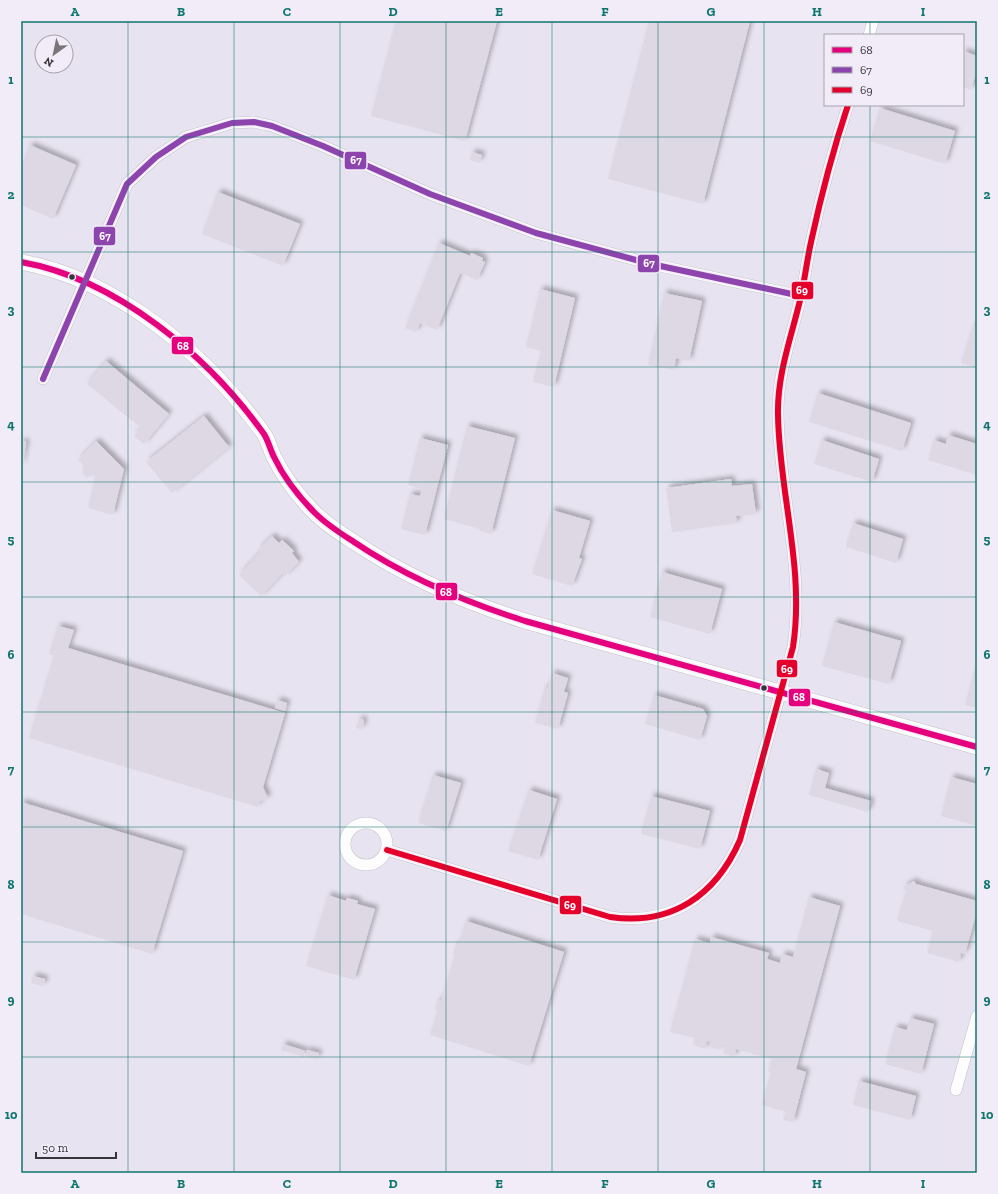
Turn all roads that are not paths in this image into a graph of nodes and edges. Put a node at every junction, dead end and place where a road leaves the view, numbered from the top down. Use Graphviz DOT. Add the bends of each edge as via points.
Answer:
graph roads {
  1 [pos="873,21"];
  2 [pos="869,34"];
  3 [pos="848,106"];
  4 [pos="21,262"];
  5 [pos="86,283"];
  6 [pos="801,296"];
  7 [pos="43,379"];
  8 [pos="781,692"];
  9 [pos="977,747"];
  10 [pos="387,850"];
  11 [pos="977,1016"];
  12 [pos="956,1090"];
  1 -- 2 [label="street"];
  3 -- 6 [label="street" via="820,201"];
  4 -- 5 [label="street" via="51,269"];
  5 -- 6 [label="street" via="119,199 127,184 141,169 186,137 218,126 254,122 286,131 430,194 536,233 651,264"];
  5 -- 7 [label="street"];
  5 -- 8 [label="street" via="137,311 196,356 244,407 265,436 279,466 298,494 332,528 366,551 422,581 493,611"];
  6 -- 8 [label="street" via="782,366 779,387 780,453 797,604 793,647"];
  8 -- 9 [label="street"];
  8 -- 10 [label="street" via="740,840 734,853 726,868 710,886 695,899 665,914 634,919 610,917"];
  11 -- 12 [label="street"];
}
